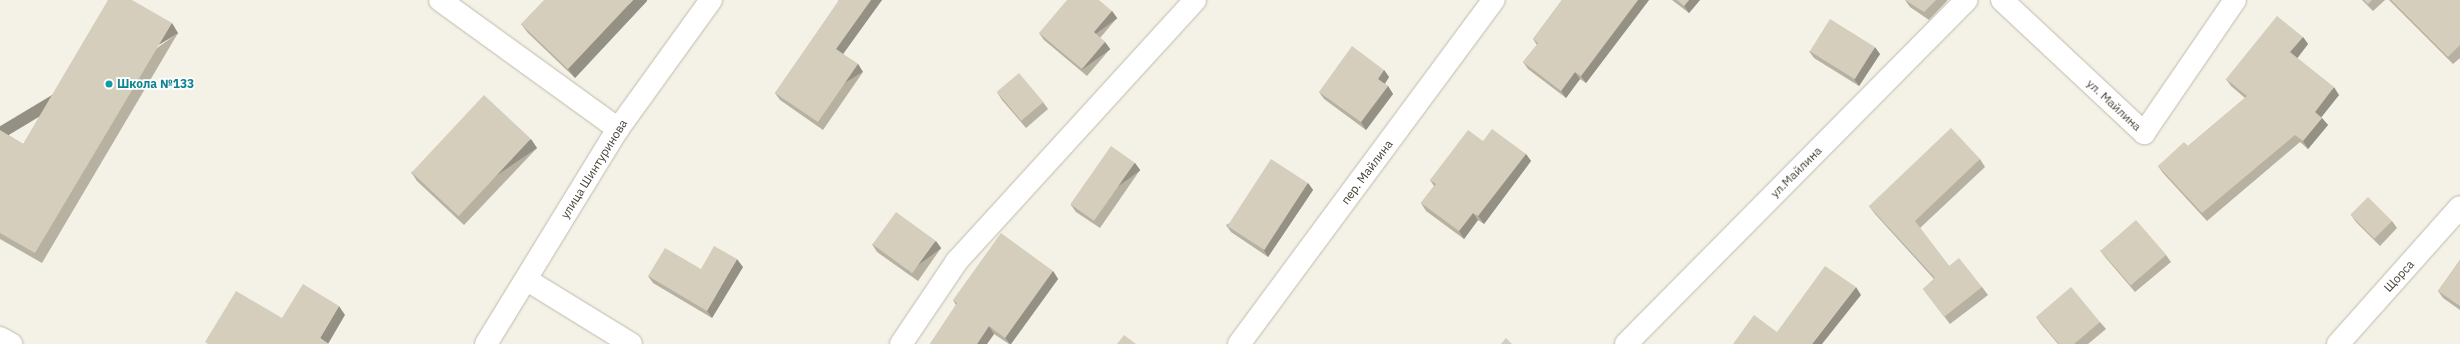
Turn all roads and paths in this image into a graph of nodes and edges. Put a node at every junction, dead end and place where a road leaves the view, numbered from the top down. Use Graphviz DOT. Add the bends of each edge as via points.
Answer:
graph roads {
  1 [pos="440,0"];
  2 [pos="711,0"];
  3 [pos="1195,0"];
  4 [pos="1494,0"];
  5 [pos="1966,0"];
  6 [pos="2002,0"];
  7 [pos="2235,0"];
  8 [pos="618,129"];
  9 [pos="2460,207"];
  10 [pos="527,280"];
  11 [pos="0,338"];
  12 [pos="11,344"];
  13 [pos="486,344"];
  14 [pos="631,344"];
  15 [pos="901,344"];
  16 [pos="1239,344"];
  17 [pos="1626,344"];
  18 [pos="2338,344"];
  1 -- 8 [label="street"];
  2 -- 8 [label="street, улица Шинтуринова"];
  3 -- 15 [label="street" via="957,261"];
  4 -- 16 [label="street, пер. Майлина"];
  5 -- 17 [label="street, ул.Майлина"];
  6 -- 7 [label="street, ул. Майлина" via="2144,133"];
  8 -- 10 [label="street, улица Шинтуринова"];
  9 -- 18 [label="street, Щорса"];
  10 -- 13 [label="street, улица Шинтуринова"];
  10 -- 14 [label="street"];
  11 -- 12 [label="street"];
}
